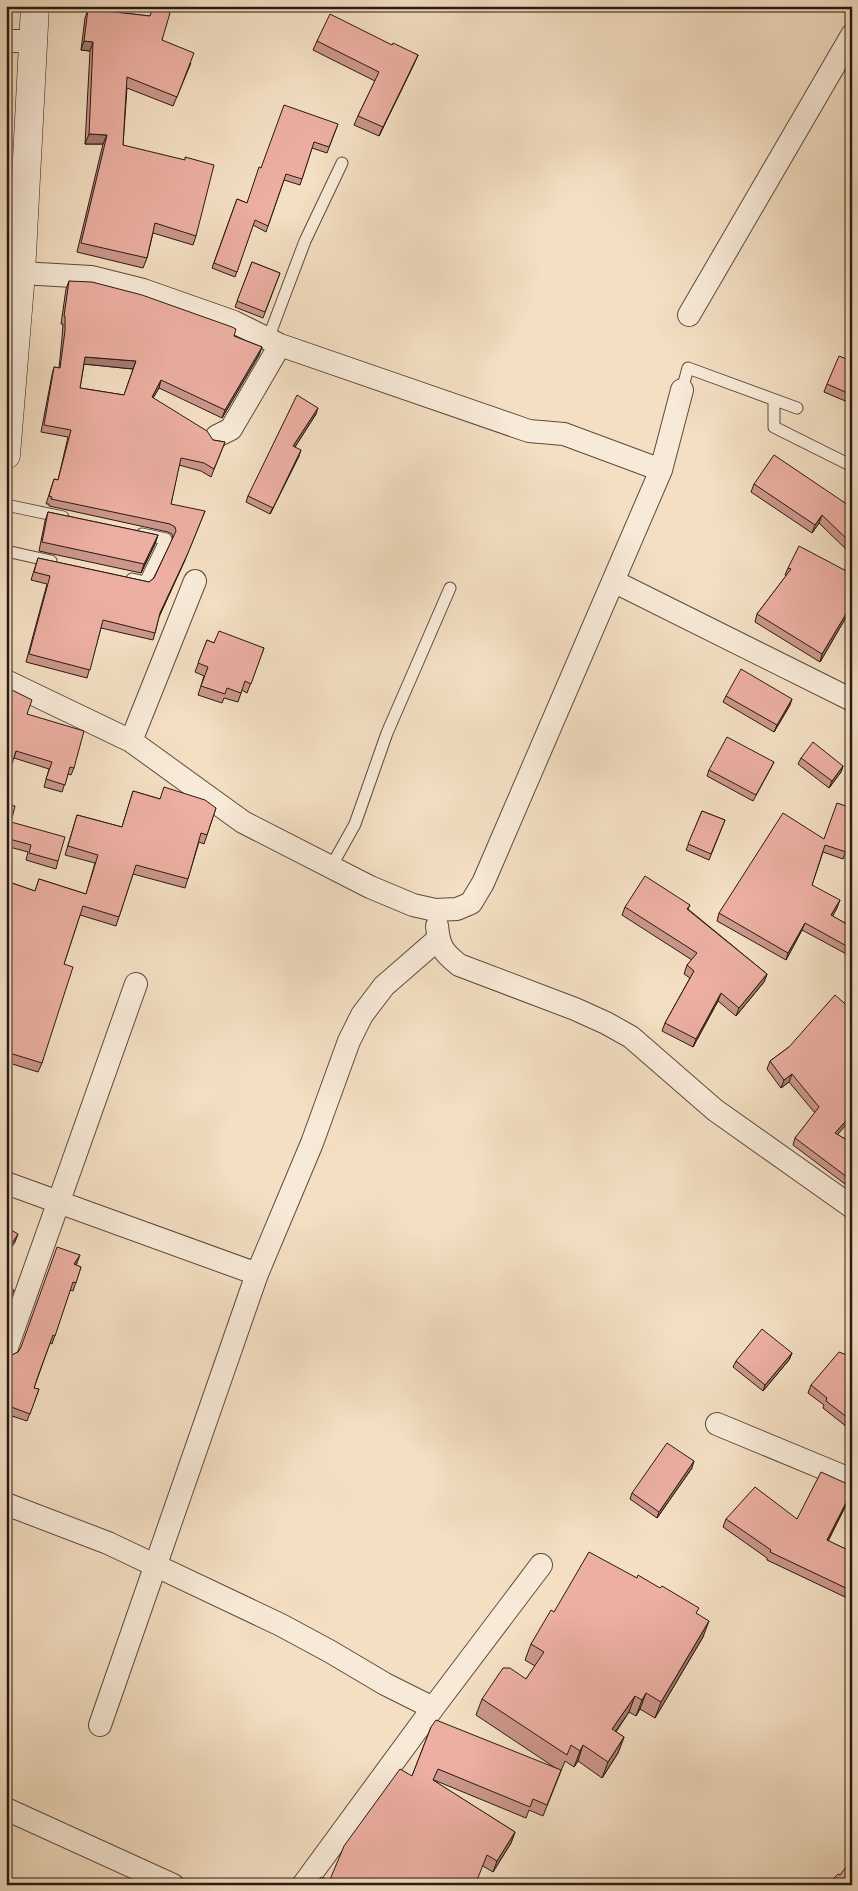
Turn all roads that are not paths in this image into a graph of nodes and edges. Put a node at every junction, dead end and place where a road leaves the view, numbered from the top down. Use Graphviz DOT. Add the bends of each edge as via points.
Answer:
graph roads {
  1 [pos="35,6"];
  2 [pos="852,35"];
  3 [pos="6,41"];
  4 [pos="34,41"];
  5 [pos="342,163"];
  6 [pos="21,273"];
  7 [pos="689,315"];
  8 [pos="274,342"];
  9 [pos="682,390"];
  10 [pos="774,400"];
  11 [pos="797,408"];
  12 [pos="217,436"];
  13 [pos="6,456"];
  14 [pos="852,466"];
  15 [pos="661,470"];
  16 [pos="6,504"];
  17 [pos="72,519"];
  18 [pos="128,531"];
  19 [pos="6,551"];
  20 [pos="62,563"];
  21 [pos="117,576"];
  22 [pos="195,581"];
  23 [pos="613,581"];
  24 [pos="450,588"];
  25 [pos="6,681"];
  26 [pos="852,700"];
  27 [pos="131,741"];
  28 [pos="331,867"];
  29 [pos="435,910"];
  30 [pos="438,939"];
  31 [pos="136,984"];
  32 [pos="6,1183"];
  33 [pos="58,1201"];
  34 [pos="852,1207"];
  35 [pos="257,1274"];
  36 [pos="6,1350"];
  37 [pos="717,1424"];
  38 [pos="852,1480"];
  39 [pos="6,1504"];
  40 [pos="541,1565"];
  41 [pos="156,1566"];
  42 [pos="433,1708"];
  43 [pos="100,1725"];
  44 [pos="6,1809"];
  45 [pos="173,1885"];
  46 [pos="303,1885"];
  1 -- 4 [label="main road"];
  2 -- 7 [label="street"];
  3 -- 4 [label="street"];
  4 -- 6 [label="main road"];
  5 -- 8 [label="lane" via="305,241"];
  6 -- 8 [label="street" via="92,277 143,290 234,322"];
  6 -- 13 [label="main road"];
  8 -- 12 [label="street" via="231,430"];
  8 -- 15 [label="street" via="529,431 564,434"];
  9 -- 10 [label="lane" via="688,368"];
  9 -- 15 [label="street"];
  10 -- 11 [label="lane"];
  10 -- 14 [label="lane" via="774,427"];
  15 -- 23 [label="street"];
  16 -- 17 [label="lane"];
  18 -- 21 [label="lane" via="166,539 145,582"];
  19 -- 20 [label="lane"];
  22 -- 27 [label="street"];
  23 -- 26 [label="street"];
  23 -- 29 [label="street" via="471,904 458,909"];
  24 -- 28 [label="lane" via="387,733 355,824"];
  25 -- 27 [label="street"];
  27 -- 28 [label="street" via="243,822"];
  28 -- 29 [label="street" via="413,905"];
  29 -- 30 [label="street"];
  30 -- 34 [label="street" via="445,953 459,965 575,1009 630,1037 715,1110"];
  30 -- 35 [label="street" via="384,986 362,1015 348,1042 312,1143"];
  31 -- 33 [label="street"];
  32 -- 33 [label="street"];
  33 -- 35 [label="street"];
  33 -- 36 [label="street"];
  35 -- 41 [label="street"];
  37 -- 38 [label="street"];
  39 -- 41 [label="street" via="108,1543"];
  40 -- 42 [label="street"];
  41 -- 42 [label="street" via="281,1625"];
  41 -- 43 [label="street"];
  42 -- 46 [label="street"];
  44 -- 45 [label="street"];
}
